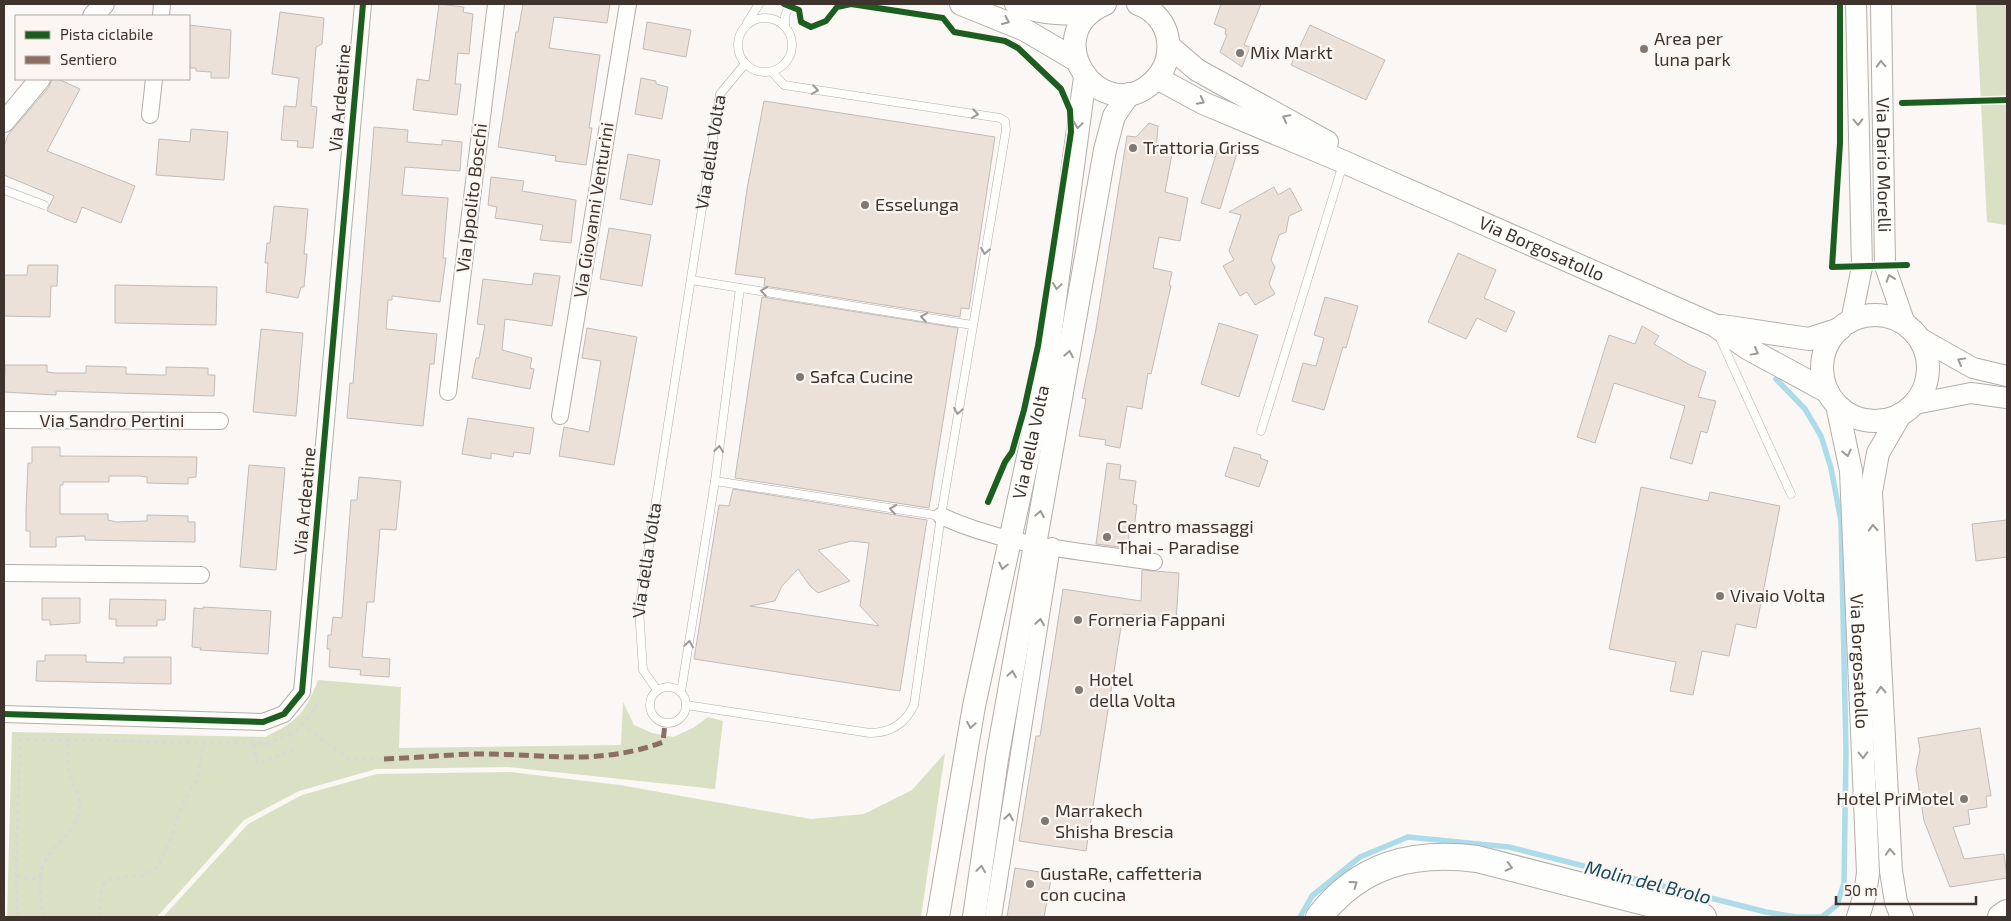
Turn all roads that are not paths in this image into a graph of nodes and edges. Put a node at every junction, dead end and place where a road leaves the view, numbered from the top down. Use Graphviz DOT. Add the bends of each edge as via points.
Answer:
graph roads {
  1 [pos="104,4"];
  2 [pos="363,4"];
  3 [pos="496,4"];
  4 [pos="628,4"];
  5 [pos="759,4"];
  6 [pos="961,4"];
  7 [pos="1016,4"];
  8 [pos="1138,4"];
  9 [pos="1856,4"];
  10 [pos="1881,4"];
  11 [pos="789,5"];
  12 [pos="1098,8"];
  13 [pos="1160,12"];
  14 [pos="94,15"];
  15 [pos="785,26"];
  16 [pos="744,28"];
  17 [pos="1169,46"];
  18 [pos="745,64"];
  19 [pos="1080,68"];
  20 [pos="772,72"];
  21 [pos="1158,78"];
  22 [pos="39,80"];
  23 [pos="154,80"];
  24 [pos="1129,94"];
  25 [pos="150,115"];
  26 [pos="4,122"];
  27 [pos="1344,162"];
  28 [pos="1370,174"];
  29 [pos="4,190"];
  30 [pos="44,206"];
  31 [pos="690,280"];
  32 [pos="740,288"];
  33 [pos="972,325"];
  34 [pos="1714,325"];
  35 [pos="1845,325"];
  36 [pos="1912,331"];
  37 [pos="2007,376"];
  38 [pos="448,392"];
  39 [pos="1832,398"];
  40 [pos="2007,398"];
  41 [pos="1907,410"];
  42 [pos="560,416"];
  43 [pos="4,420"];
  44 [pos="220,421"];
  45 [pos="1261,431"];
  46 [pos="715,481"];
  47 [pos="1791,494"];
  48 [pos="941,516"];
  49 [pos="1008,540"];
  50 [pos="1043,545"];
  51 [pos="1154,562"];
  52 [pos="4,573"];
  53 [pos="201,575"];
  54 [pos="657,690"];
  55 [pos="681,692"];
  56 [pos="686,706"];
  57 [pos="4,714"];
  58 [pos="2007,913"];
  59 [pos="938,917"];
  60 [pos="974,917"];
  61 [pos="993,917"];
  62 [pos="1319,917"];
  63 [pos="1703,917"];
  64 [pos="1858,917"];
  65 [pos="1902,917"];
  66 [pos="2000,917"];
  1 -- 14 [label="street"];
  2 -- 57 [label="street, Via Ardeatine" via="302,692 284,714 263,722"];
  3 -- 38 [label="street, Via Ippolito Boschi"];
  4 -- 42 [label="street, Via Giovanni Venturini"];
  5 -- 16 [label="lane"];
  6 -- 19 [label="main road, one-way" via="1025,30"];
  7 -- 12 [label="main road, Via della Volta" via="1052,14"];
  8 -- 13 [label="main road"];
  9 -- 35 [label="street, Via Dario Morelli, one-way" via="1862,267"];
  36 -- 10 [label="street, Via Dario Morelli, one-way" via="1886,266"];
  11 -- 15 [label="lane"];
  12 -- 19 [label="main road, Via della Volta" via="1079,28 1075,49"];
  13 -- 17 [label="main road"];
  15 -- 16 [label="lane" via="779,21 764,18"];
  15 -- 20 [label="lane" via="792,40 791,56"];
  16 -- 18 [label="lane" via="738,42 740,57"];
  17 -- 21 [label="main road" via="1168,57"];
  28 -- 17 [label="main road, Via Borgosatollo, one-way" via="1322,138 1196,70"];
  18 -- 20 [label="lane" via="761,72"];
  18 -- 31 [label="lane, Via della Volta" via="720,94"];
  19 -- 24 [label="main road" via="1105,91"];
  19 -- 49 [label="main road, Via della Volta, one-way" via="1043,388"];
  20 -- 33 [label="lane, one-way" via="784,85 1005,121"];
  21 -- 24 [label="main road, Via della Volta"];
  21 -- 27 [label="main road, Via Borgosatollo, one-way" via="1203,102"];
  22 -- 26 [label="street"];
  23 -- 25 [label="street"];
  50 -- 24 [label="main road, Via della Volta, one-way" via="1105,150 1114,116"];
  27 -- 28 [label="main road, Via Borgosatollo"];
  27 -- 45 [label="lane"];
  28 -- 34 [label="main road, Via Borgosatollo"];
  29 -- 30 [label="lane"];
  31 -- 32 [label="lane"];
  31 -- 54 [label="lane, Via della Volta" via="639,609 643,670"];
  33 -- 32 [label="lane, one-way"];
  46 -- 32 [label="lane, one-way"];
  33 -- 48 [label="lane, one-way"];
  34 -- 35 [label="main road, Via Borgosatollo" via="1809,339"];
  34 -- 39 [label="main road, Via Borgosatollo, one-way"];
  34 -- 47 [label="lane"];
  35 -- 36 [label="main road" via="1865,316 1879,316 1893,318"];
  35 -- 39 [label="main road" via="1829,343 1823,358 1823,375"];
  37 -- 36 [label="street, one-way" via="1973,368"];
  36 -- 41 [label="main road" via="1926,353 1928,371 1925,389"];
  39 -- 41 [label="main road" via="1851,416 1867,421 1884,420"];
  39 -- 64 [label="main road, Via Borgosatollo, one-way" via="1851,471 1868,873"];
  40 -- 41 [label="street" via="1971,393"];
  65 -- 41 [label="main road, Via Borgosatollo, one-way" via="1891,871 1871,492 1878,452"];
  43 -- 44 [label="street, Via Sandro Pertini"];
  48 -- 46 [label="lane, one-way"];
  55 -- 46 [label="lane, one-way"];
  48 -- 49 [label="street" via="970,530"];
  48 -- 56 [label="lane" via="914,705 897,727 870,733"];
  49 -- 50 [label="street"];
  49 -- 59 [label="main road, Via della Volta, one-way" via="974,706"];
  50 -- 51 [label="street"];
  60 -- 50 [label="main road, Via della Volta, one-way" via="997,759"];
  61 -- 50 [label="street, Via della Volta, one-way"];
  52 -- 53 [label="street"];
  54 -- 55 [label="lane" via="670,686"];
  54 -- 56 [label="lane" via="649,704 653,717 658,721 675,722 682,717"];
  55 -- 56 [label="lane"];
  58 -- 66 [label="highway"];
  62 -- 63 [label="highway, one-way" via="1356,881 1382,867 1404,860 1442,856 1477,859"];
}
